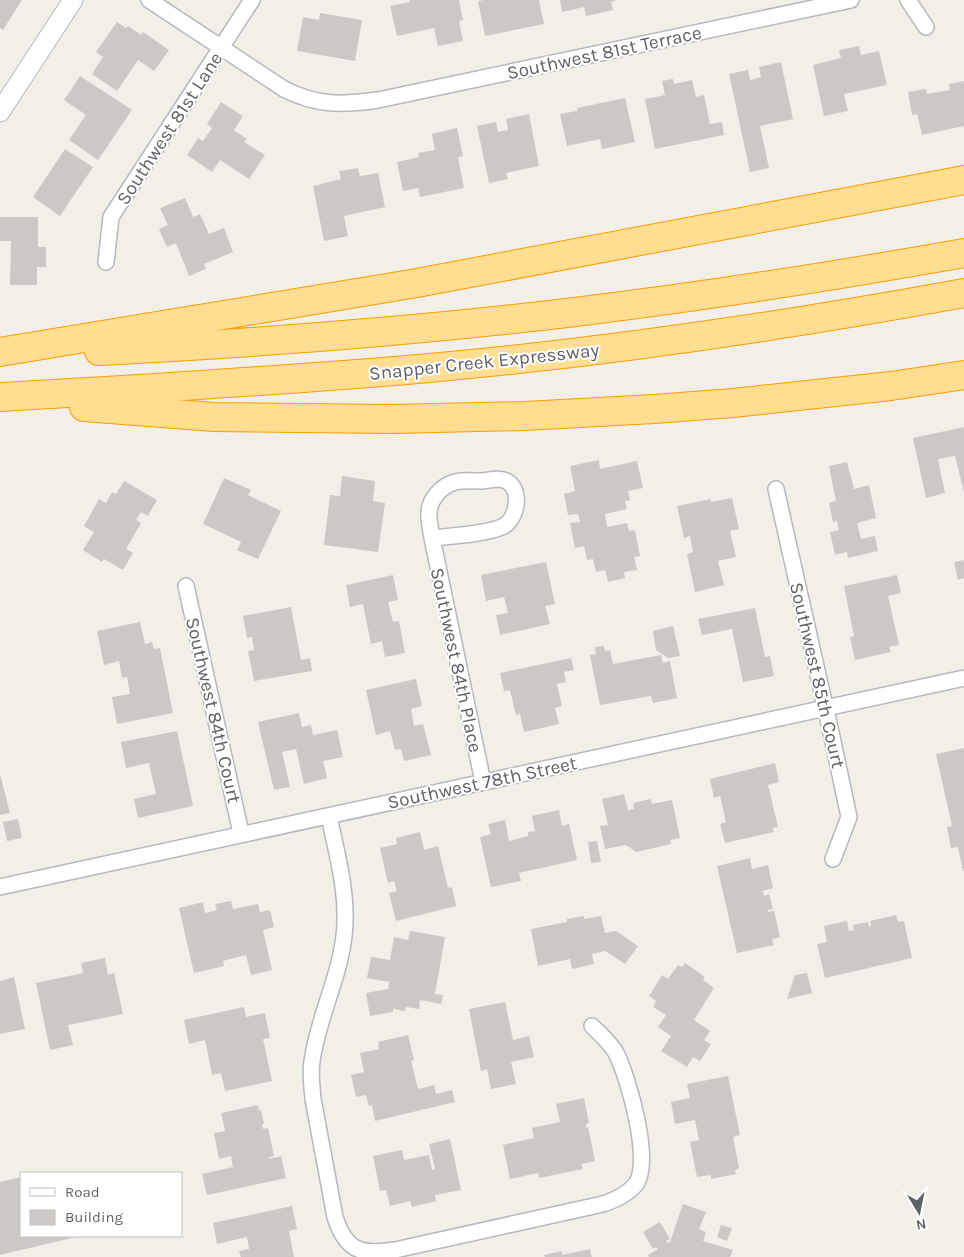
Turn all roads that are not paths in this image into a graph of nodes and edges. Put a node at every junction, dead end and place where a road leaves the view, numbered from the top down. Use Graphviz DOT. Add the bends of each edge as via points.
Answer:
graph roads {
  1 [pos="73,0"];
  2 [pos="150,0"];
  3 [pos="252,0"];
  4 [pos="851,0"];
  5 [pos="908,0"];
  6 [pos="926,27"];
  7 [pos="222,47"];
  8 [pos="0,112"];
  9 [pos="964,180"];
  10 [pos="964,253"];
  11 [pos="106,262"];
  12 [pos="964,293"];
  13 [pos="0,352"];
  14 [pos="0,356"];
  15 [pos="964,375"];
  16 [pos="0,399"];
  17 [pos="776,489"];
  18 [pos="432,538"];
  19 [pos="186,586"];
  20 [pos="964,678"];
  21 [pos="826,708"];
  22 [pos="482,782"];
  23 [pos="329,816"];
  24 [pos="241,833"];
  25 [pos="833,859"];
  26 [pos="0,887"];
  27 [pos="592,1026"];
  28 [pos="364,1254"];
  1 -- 8 [label="street"];
  2 -- 7 [label="street, Southwest 81st Terrace"];
  3 -- 7 [label="street, Southwest 81st Lane"];
  4 -- 7 [label="street, Southwest 81st Terrace" via="357,103 330,104 298,96"];
  5 -- 6 [label="street"];
  7 -- 11 [label="street, Southwest 81st Lane" via="111,217"];
  9 -- 13 [label="highway" via="426,281"];
  10 -- 14 [label="highway, Snapper Creek Expressway" via="768,286 490,321 280,340"];
  12 -- 16 [label="highway, Snapper Creek Expressway" via="734,331 534,357 285,380"];
  15 -- 16 [label="highway" via="733,403 525,416 393,419 214,417"];
  17 -- 21 [label="street, Southwest 85th Court"];
  18 -- 18 [label="street, Southwest 84th Place" via="505,525 516,506 513,487 500,480 455,482 440,490 429,508"];
  18 -- 22 [label="street, Southwest 84th Place"];
  19 -- 24 [label="street, Southwest 84th Court"];
  20 -- 21 [label="street, Southwest 78th Street"];
  21 -- 22 [label="street, Southwest 78th Street"];
  21 -- 25 [label="street, Southwest 85th Court" via="849,816"];
  22 -- 23 [label="street, Southwest 78th Street"];
  23 -- 24 [label="street, Southwest 78th Street"];
  23 -- 28 [label="street" via="343,886 345,928 338,966 314,1048 312,1099 337,1225 352,1245"];
  24 -- 26 [label="street, Southwest 78th Street"];
  27 -- 28 [label="street" via="618,1056 629,1091 642,1153 642,1168 634,1187 611,1202 595,1206 396,1250"];
}
